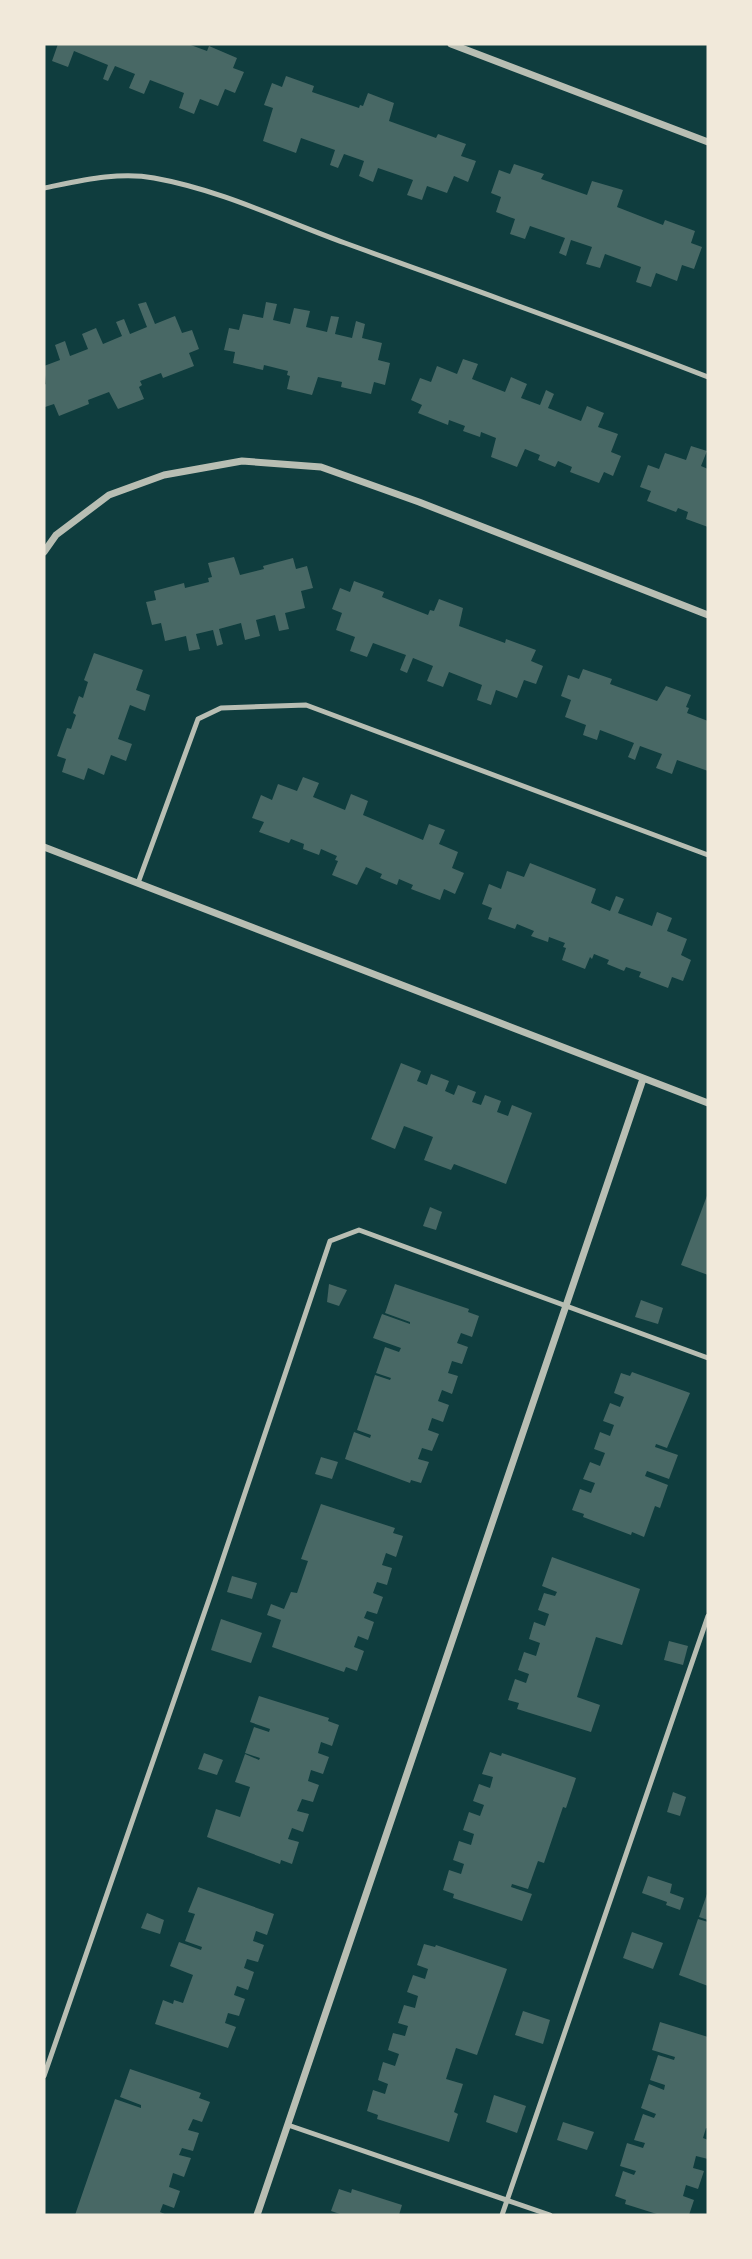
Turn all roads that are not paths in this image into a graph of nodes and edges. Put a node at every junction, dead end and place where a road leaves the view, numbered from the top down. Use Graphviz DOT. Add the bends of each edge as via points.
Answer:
graph roads {
  1 [pos="451,44"];
  2 [pos="708,142"];
  3 [pos="44,188"];
  4 [pos="708,377"];
  5 [pos="44,552"];
  6 [pos="708,615"];
  7 [pos="44,847"];
  8 [pos="708,855"];
  9 [pos="138,883"];
  10 [pos="643,1079"];
  11 [pos="708,1103"];
  12 [pos="567,1305"];
  13 [pos="708,1358"];
  14 [pos="708,1616"];
  15 [pos="44,2076"];
  16 [pos="288,2124"];
  17 [pos="507,2200"];
  18 [pos="257,2215"];
  19 [pos="502,2215"];
  20 [pos="551,2215"];
  1 -- 2 [label="street"];
  3 -- 4 [label="lane" via="133,176 227,196"];
  5 -- 6 [label="street" via="56,535 109,495 164,475 242,461 321,467"];
  7 -- 9 [label="street"];
  8 -- 9 [label="lane" via="306,705 278,705 220,708 198,719"];
  9 -- 10 [label="street"];
  10 -- 11 [label="street"];
  10 -- 12 [label="street"];
  12 -- 13 [label="lane"];
  12 -- 15 [label="lane" via="359,1230 330,1241"];
  12 -- 16 [label="street"];
  14 -- 17 [label="lane"];
  16 -- 17 [label="lane"];
  16 -- 18 [label="street"];
  17 -- 19 [label="lane"];
  17 -- 20 [label="lane"];
}
